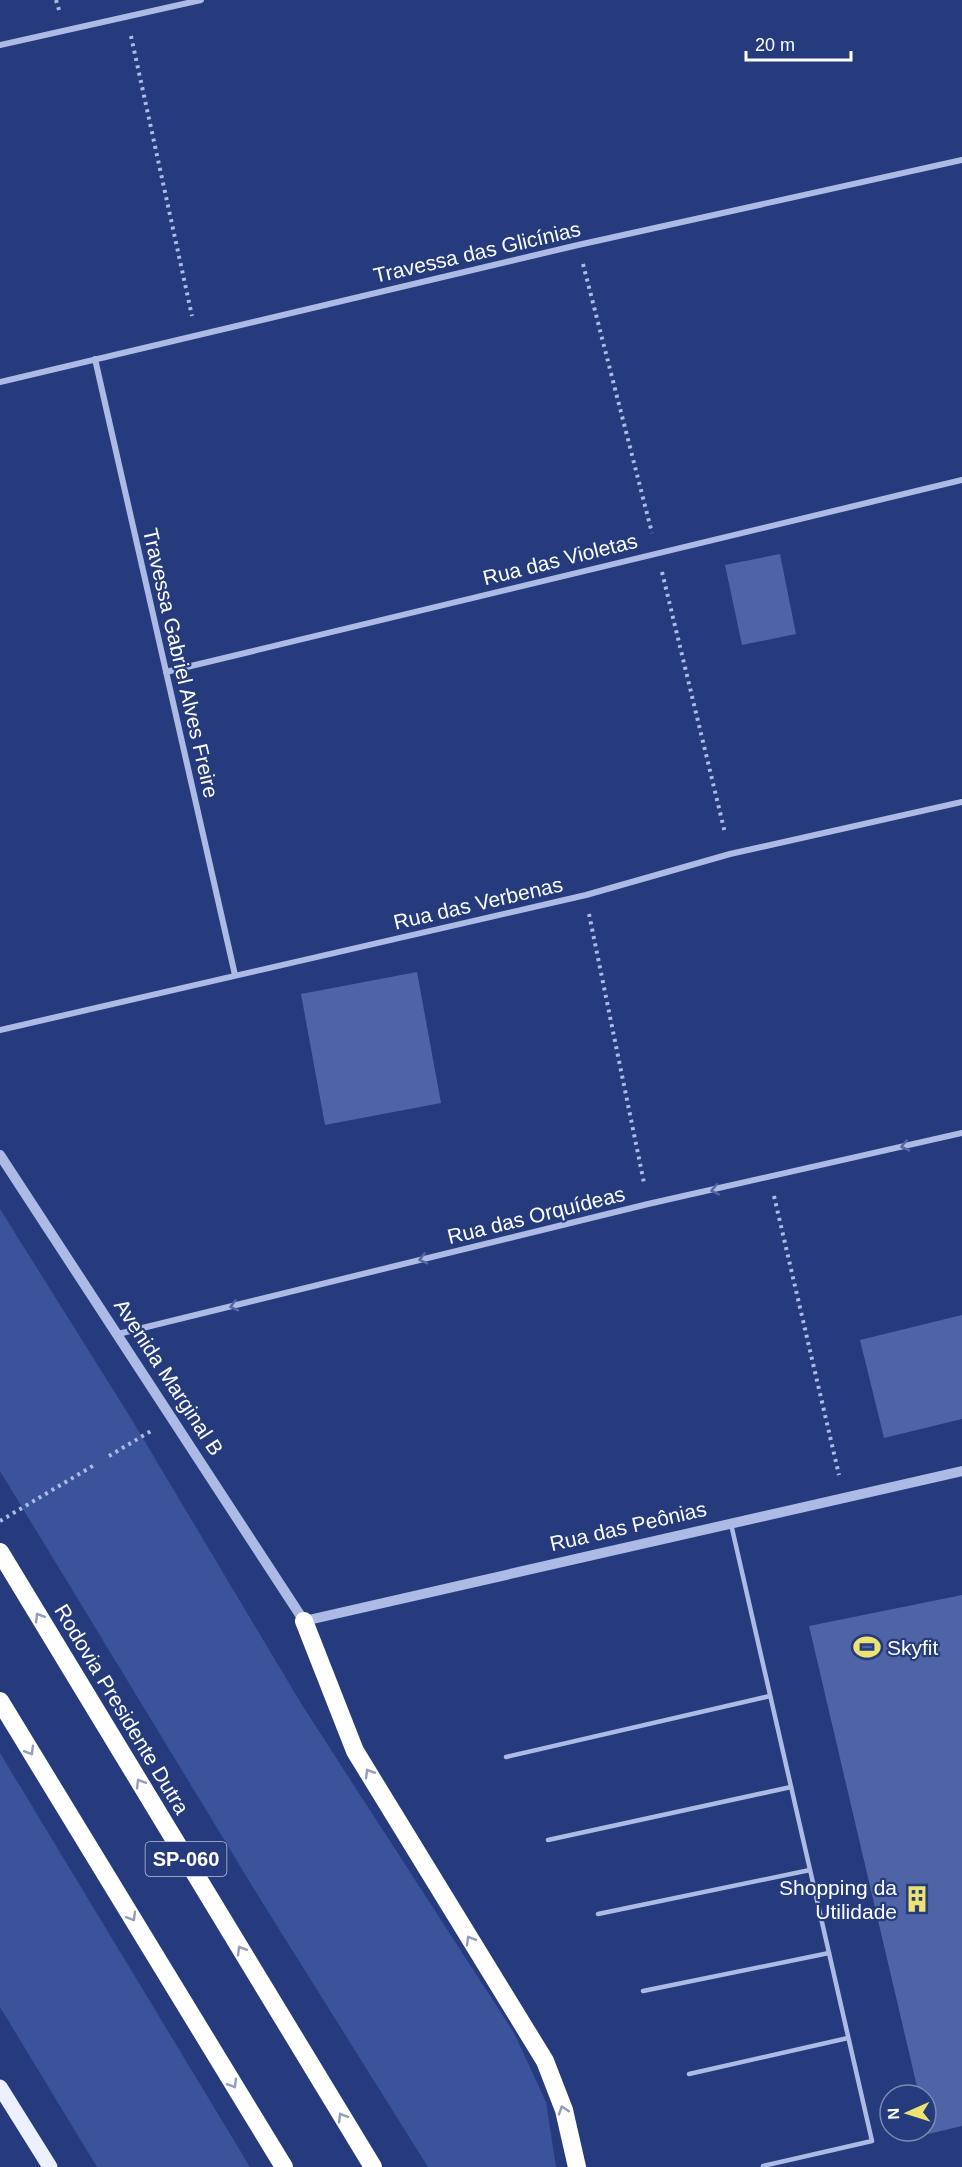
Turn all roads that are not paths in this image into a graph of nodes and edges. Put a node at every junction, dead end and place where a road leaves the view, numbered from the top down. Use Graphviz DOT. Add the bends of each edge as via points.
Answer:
graph roads {
  1 [pos="201,0"];
  2 [pos="0,45"];
  3 [pos="962,160"];
  4 [pos="95,359"];
  5 [pos="0,382"];
  6 [pos="962,480"];
  7 [pos="166,672"];
  8 [pos="962,802"];
  9 [pos="235,975"];
  10 [pos="0,1030"];
  11 [pos="962,1132"];
  12 [pos="0,1155"];
  13 [pos="118,1334"];
  14 [pos="962,1471"];
  15 [pos="731,1522"];
  16 [pos="0,1552"];
  17 [pos="304,1622"];
  18 [pos="770,1696"];
  19 [pos="0,1701"];
  20 [pos="506,1757"];
  21 [pos="791,1786"];
  22 [pos="548,1840"];
  23 [pos="810,1870"];
  24 [pos="598,1914"];
  25 [pos="829,1953"];
  26 [pos="643,1991"];
  27 [pos="848,2038"];
  28 [pos="689,2074"];
  29 [pos="0,2088"];
  30 [pos="763,2166"];
  31 [pos="50,2167"];
  32 [pos="284,2167"];
  33 [pos="373,2167"];
  34 [pos="577,2167"];
  1 -- 2 [label="street"];
  3 -- 4 [label="street, Travessa das Glicínias" via="578,245"];
  4 -- 5 [label="street, Travessa das Glicínias"];
  4 -- 7 [label="street, Travessa Gabriel Alves Freire"];
  6 -- 7 [label="street, Rua das Violetas"];
  7 -- 9 [label="street, Travessa Gabriel Alves Freire"];
  8 -- 9 [label="street, Rua das Verbenas" via="730,855 586,895"];
  9 -- 10 [label="street, Rua das Verbenas"];
  11 -- 13 [label="street, Rua das Orquídeas, one-way" via="648,1204"];
  12 -- 13 [label="street, Avenida Marginal B"];
  13 -- 17 [label="street, Avenida Marginal B"];
  14 -- 15 [label="street, Rua das Peônias"];
  15 -- 17 [label="street, Rua das Peônias"];
  15 -- 18 [label="lane"];
  33 -- 16 [label="highway, Rodovia Presidente Dutra / SP-060, one-way"];
  34 -- 17 [label="highway, one-way" via="564,2110 544,2061 355,1751"];
  18 -- 20 [label="lane"];
  18 -- 21 [label="lane"];
  19 -- 32 [label="highway, one-way"];
  21 -- 22 [label="lane"];
  21 -- 23 [label="lane"];
  23 -- 24 [label="lane"];
  23 -- 25 [label="lane"];
  25 -- 26 [label="lane"];
  25 -- 27 [label="lane"];
  27 -- 28 [label="lane"];
  27 -- 30 [label="lane" via="872,2141"];
  29 -- 31 [label="main road"];
}
